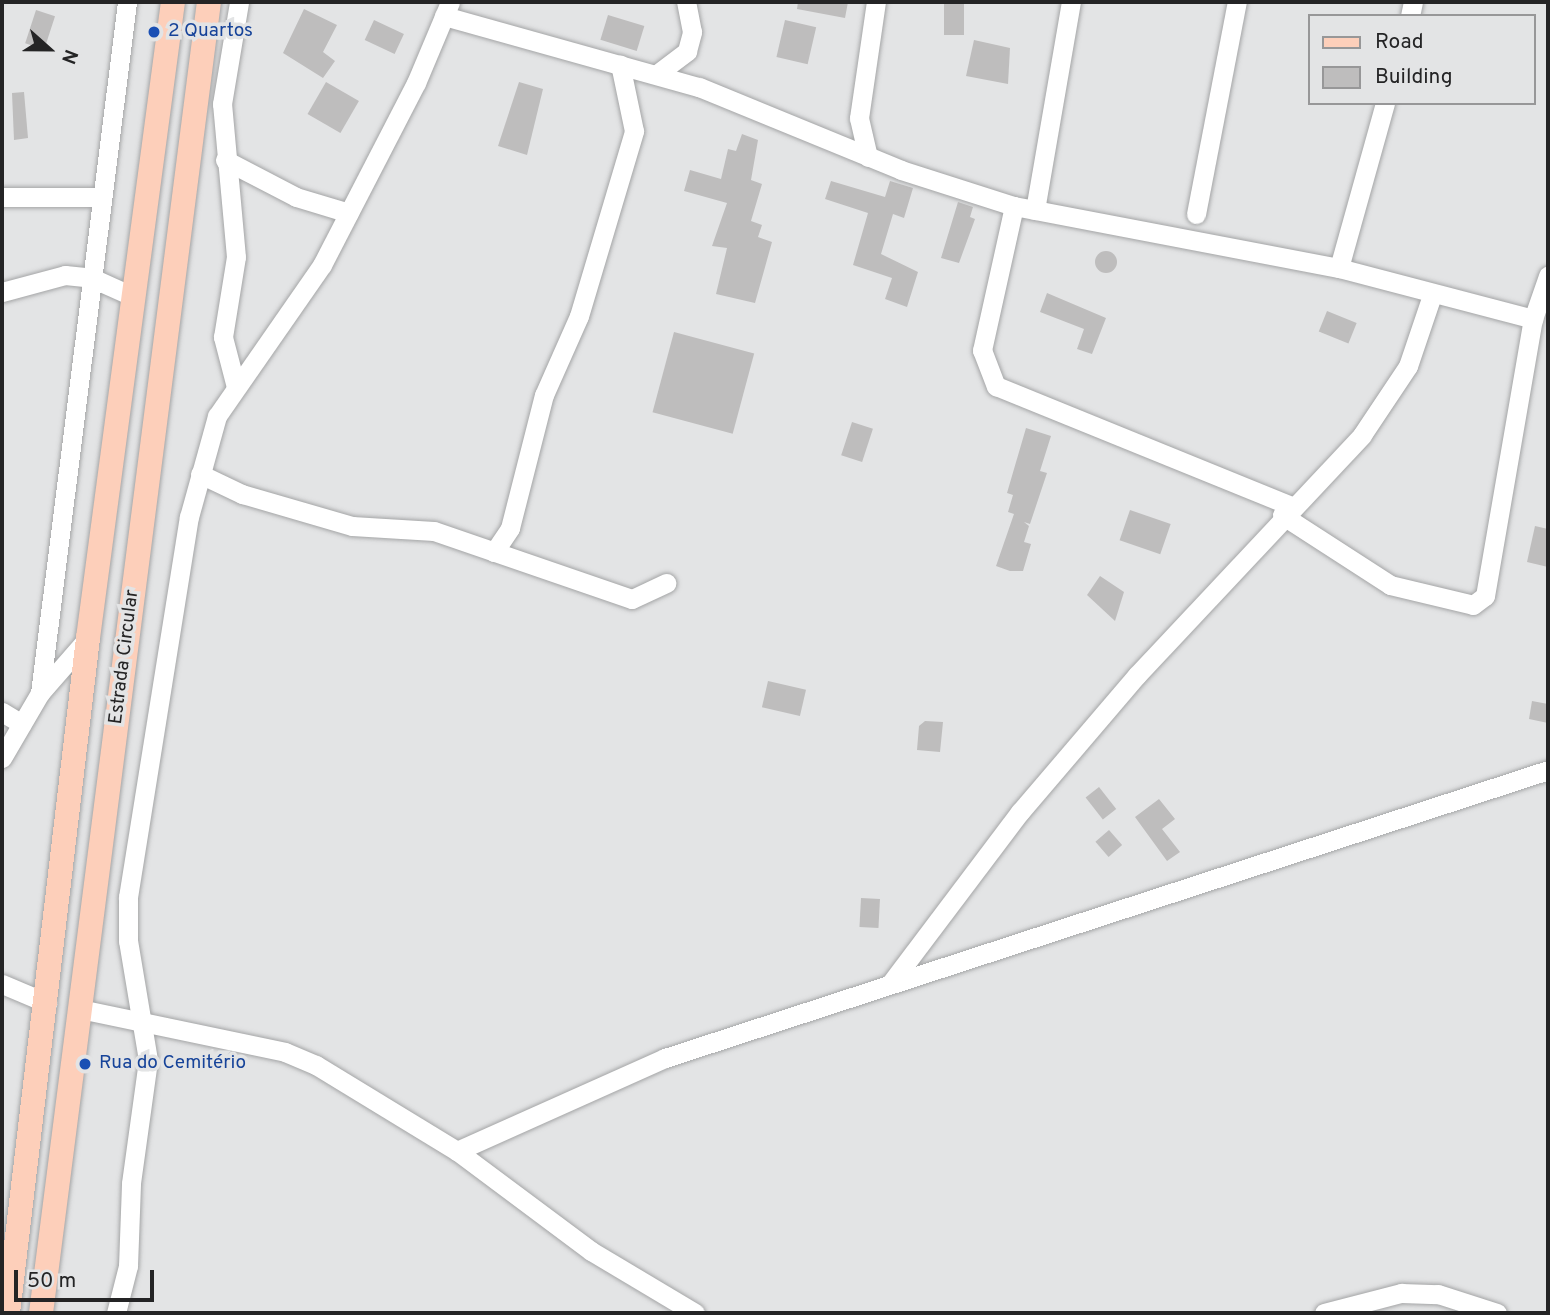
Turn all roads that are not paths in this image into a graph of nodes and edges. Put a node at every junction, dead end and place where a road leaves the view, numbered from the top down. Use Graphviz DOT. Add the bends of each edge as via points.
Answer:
graph roads {
  1 [pos="127,2"];
  2 [pos="173,2"];
  3 [pos="209,2"];
  4 [pos="239,2"];
  5 [pos="686,2"];
  6 [pos="876,2"];
  7 [pos="1071,2"];
  8 [pos="1237,2"];
  9 [pos="447,9"];
  10 [pos="620,64"];
  11 [pos="657,74"];
  12 [pos="1384,105"];
  13 [pos="859,118"];
  14 [pos="824,140"];
  15 [pos="868,157"];
  16 [pos="225,160"];
  17 [pos="2,197"];
  18 [pos="102,197"];
  19 [pos="1014,206"];
  20 [pos="1035,209"];
  21 [pos="349,213"];
  22 [pos="1196,214"];
  23 [pos="1339,268"];
  24 [pos="1548,276"];
  25 [pos="92,278"];
  26 [pos="2,292"];
  27 [pos="1432,295"];
  28 [pos="134,297"];
  29 [pos="1533,319"];
  30 [pos="236,387"];
  31 [pos="200,474"];
  32 [pos="1286,510"];
  33 [pos="494,552"];
  34 [pos="667,583"];
  35 [pos="88,638"];
  36 [pos="40,693"];
  37 [pos="2,712"];
  38 [pos="22,724"];
  39 [pos="2,758"];
  40 [pos="1548,770"];
  41 [pos="891,983"];
  42 [pos="2,984"];
  43 [pos="47,1003"];
  44 [pos="80,1009"];
  45 [pos="144,1025"];
  46 [pos="457,1151"];
  47 [pos="8,1313"];
  48 [pos="41,1313"];
  49 [pos="116,1313"];
  50 [pos="695,1313"];
  51 [pos="1324,1313"];
  52 [pos="1497,1313"];
  1 -- 18 [label="street"];
  2 -- 28 [label="main road, Estrada Circular"];
  3 -- 44 [label="main road, Estrada Circular"];
  4 -- 16 [label="street" via="222,104"];
  5 -- 11 [label="street" via="692,32 687,51"];
  6 -- 13 [label="street"];
  7 -- 20 [label="street"];
  8 -- 22 [label="street"];
  9 -- 10 [label="street"];
  9 -- 21 [label="street"];
  10 -- 11 [label="street"];
  10 -- 33 [label="street" via="634,131 579,316 544,395 510,528"];
  11 -- 14 [label="street"];
  12 -- 23 [label="street"];
  13 -- 14 [label="street"];
  13 -- 15 [label="street"];
  14 -- 15 [label="street"];
  15 -- 19 [label="street"];
  16 -- 21 [label="street" via="296,197"];
  16 -- 30 [label="street" via="236,257 223,337"];
  17 -- 18 [label="street"];
  18 -- 25 [label="street"];
  19 -- 20 [label="street"];
  19 -- 32 [label="street" via="982,351 996,386"];
  20 -- 23 [label="street"];
  21 -- 30 [label="street" via="295,311"];
  23 -- 27 [label="street"];
  24 -- 29 [label="street"];
  25 -- 26 [label="street" via="65,275"];
  25 -- 28 [label="street"];
  25 -- 36 [label="street"];
  27 -- 29 [label="street"];
  27 -- 32 [label="street" via="1408,366 1362,435"];
  28 -- 35 [label="main road, Estrada Circular"];
  29 -- 32 [label="street" via="1485,596 1473,606 1390,584"];
  30 -- 31 [label="street" via="217,416"];
  31 -- 33 [label="street" via="242,494 352,526 407,525"];
  31 -- 45 [label="street" via="128,897"];
  32 -- 41 [label="street" via="1020,812"];
  33 -- 34 [label="street" via="632,599"];
  35 -- 36 [label="street"];
  35 -- 43 [label="main road, Estrada Circular"];
  36 -- 38 [label="street"];
  37 -- 38 [label="street"];
  38 -- 39 [label="street"];
  40 -- 41 [label="street"];
  41 -- 46 [label="street" via="665,1058"];
  42 -- 43 [label="street"];
  43 -- 47 [label="main road, Estrada Circular"];
  44 -- 45 [label="street"];
  44 -- 48 [label="main road, Estrada Circular"];
  45 -- 46 [label="street" via="296,1056"];
  45 -- 49 [label="street" via="148,1060 131,1183 128,1266"];
  46 -- 50 [label="street" via="591,1251"];
  51 -- 52 [label="street" via="1401,1293 1438,1294"];
}
